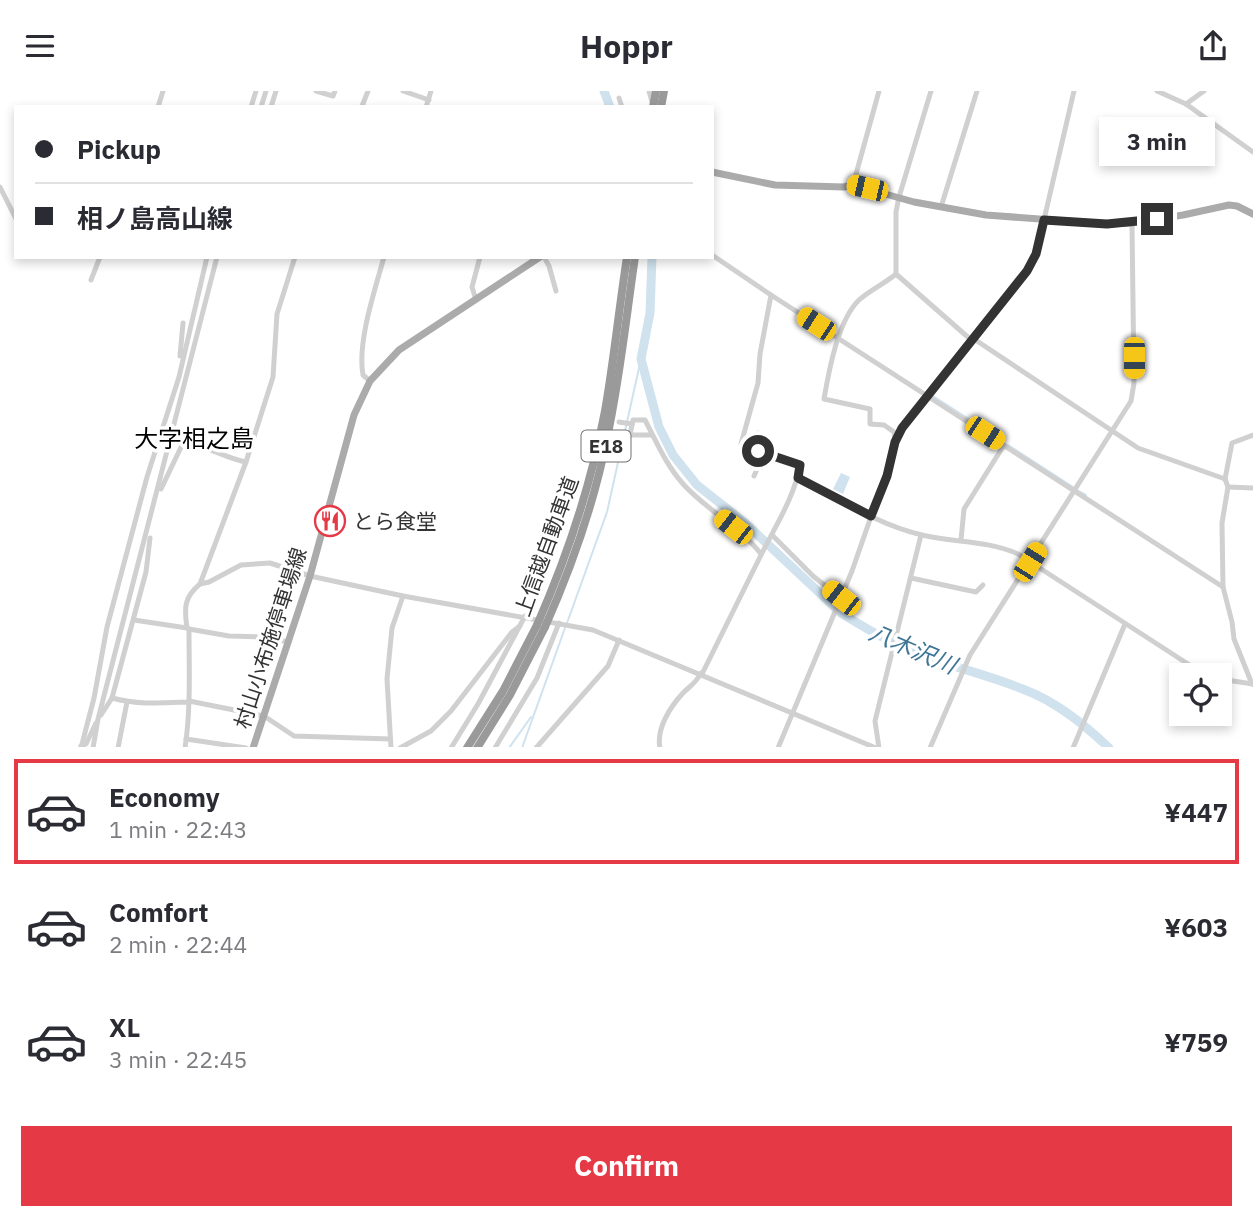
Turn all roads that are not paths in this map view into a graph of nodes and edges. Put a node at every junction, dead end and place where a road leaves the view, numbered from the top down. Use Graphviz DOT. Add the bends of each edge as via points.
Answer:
graph roads {
  1 [pos="275,91"];
  2 [pos="316,91"];
  3 [pos="335,91"];
  4 [pos="403,91"];
  5 [pos="431,91"];
  6 [pos="879,91"];
  7 [pos="931,91"];
  8 [pos="978,91"];
  9 [pos="1074,91"];
  10 [pos="1157,91"];
  11 [pos="1204,91"];
  12 [pos="619,98"];
  13 [pos="429,100"];
  14 [pos="1186,104"];
  15 [pos="271,105"];
  16 [pos="427,105"];
  17 [pos="621,105"];
  18 [pos="1253,152"];
  19 [pos="714,172"];
  20 [pos="853,185"];
  21 [pos="0,187"];
  22 [pos="899,197"];
  23 [pos="941,207"];
  24 [pos="1253,214"];
  25 [pos="14,215"];
  26 [pos="1044,220"];
  27 [pos="1132,223"];
  28 [pos="714,256"];
  29 [pos="99,259"];
  30 [pos="207,259"];
  31 [pos="217,259"];
  32 [pos="294,259"];
  33 [pos="383,259"];
  34 [pos="479,259"];
  35 [pos="539,259"];
  36 [pos="544,259"];
  37 [pos="627,259"];
  38 [pos="635,259"];
  39 [pos="896,274"];
  40 [pos="91,280"];
  41 [pos="556,291"];
  42 [pos="771,295"];
  43 [pos="476,300"];
  44 [pos="183,323"];
  45 [pos="839,339"];
  46 [pos="974,339"];
  47 [pos="179,377"];
  48 [pos="370,381"];
  49 [pos="927,396"];
  50 [pos="180,408"];
  51 [pos="619,422"];
  52 [pos="632,424"];
  53 [pos="1113,430"];
  54 [pos="758,433"];
  55 [pos="652,435"];
  56 [pos="1253,435"];
  57 [pos="895,442"];
  58 [pos="1004,445"];
  59 [pos="761,452"];
  60 [pos="246,462"];
  61 [pos="754,476"];
  62 [pos="798,478"];
  63 [pos="1225,479"];
  64 [pos="1228,487"];
  65 [pos="1253,488"];
  66 [pos="1074,491"];
  67 [pos="158,495"];
  68 [pos="871,516"];
  69 [pos="150,524"];
  70 [pos="772,535"];
  71 [pos="921,535"];
  72 [pos="961,540"];
  73 [pos="762,553"];
  74 [pos="1030,562"];
  75 [pos="310,576"];
  76 [pos="911,578"];
  77 [pos="200,584"];
  78 [pos="983,585"];
  79 [pos="1223,587"];
  80 [pos="403,596"];
  81 [pos="841,599"];
  82 [pos="525,616"];
  83 [pos="134,620"];
  84 [pos="560,623"];
  85 [pos="1125,624"];
  86 [pos="541,626"];
  87 [pos="520,627"];
  88 [pos="188,628"];
  89 [pos="619,640"];
  90 [pos="289,642"];
  91 [pos="1186,663"];
  92 [pos="702,673"];
  93 [pos="1232,681"];
  94 [pos="1252,684"];
  95 [pos="112,698"];
  96 [pos="127,702"];
  97 [pos="189,702"];
  98 [pos="793,712"];
  99 [pos="264,716"];
  100 [pos="98,719"];
  101 [pos="186,739"];
  102 [pos="390,740"];
  103 [pos="81,747"];
  104 [pos="93,747"];
  105 [pos="118,747"];
  106 [pos="185,747"];
  107 [pos="246,747"];
  108 [pos="253,747"];
  109 [pos="391,747"];
  110 [pos="400,747"];
  111 [pos="451,747"];
  112 [pos="467,747"];
  113 [pos="477,747"];
  114 [pos="495,747"];
  115 [pos="536,747"];
  116 [pos="660,747"];
  117 [pos="778,747"];
  118 [pos="877,747"];
  119 [pos="930,747"];
  120 [pos="1073,747"];
  1 -- 15 [label="street"];
  2 -- 3 [label="street" via="333,96"];
  4 -- 13 [label="street"];
  5 -- 13 [label="street"];
  6 -- 20 [label="street"];
  7 -- 22 [label="street"];
  8 -- 23 [label="street"];
  9 -- 26 [label="street"];
  10 -- 14 [label="street"];
  11 -- 14 [label="street"];
  12 -- 17 [label="street"];
  13 -- 16 [label="street"];
  14 -- 18 [label="street"];
  19 -- 20 [label="main road" via="775,185"];
  20 -- 22 [label="main road"];
  21 -- 25 [label="street"];
  22 -- 23 [label="main road"];
  22 -- 39 [label="street"];
  23 -- 26 [label="main road"];
  24 -- 27 [label="main road" via="1229,205"];
  26 -- 27 [label="main road"];
  26 -- 46 [label="street" via="1027,271"];
  27 -- 53 [label="street" via="1134,383 1131,401"];
  28 -- 42 [label="street"];
  29 -- 40 [label="street"];
  30 -- 47 [label="street"];
  31 -- 50 [label="street"];
  32 -- 60 [label="street" via="277,314 272,377"];
  33 -- 48 [label="street" via="362,356 363,375"];
  34 -- 43 [label="street" via="472,287"];
  35 -- 43 [label="main road, 村山小布施停車場線"];
  36 -- 41 [label="street"];
  37 -- 86 [label="highway, 上信越自動車道 / E18, bridge" via="607,399 590,475"];
  38 -- 86 [label="highway, 上信越自動車道 / E18, bridge" via="602,465 581,536"];
  39 -- 45 [label="street" via="861,298 850,311"];
  39 -- 46 [label="street"];
  42 -- 45 [label="street"];
  42 -- 59 [label="street" via="758,383 741,444"];
  43 -- 48 [label="main road, 村山小布施停車場線" via="399,350"];
  44 -- 47 [label="street"];
  45 -- 49 [label="street"];
  45 -- 57 [label="street" via="824,399 870,409 870,424 894,432"];
  46 -- 49 [label="street"];
  46 -- 53 [label="street"];
  47 -- 50 [label="street"];
  47 -- 103 [label="street" via="147,477"];
  48 -- 75 [label="main road, 村山小布施停車場線" via="354,415"];
  49 -- 57 [label="street"];
  49 -- 58 [label="street"];
  50 -- 67 [label="street"];
  51 -- 52 [label="street"];
  52 -- 55 [label="street" via="645,420"];
  52 -- 55 [label="street" via="631,435"];
  53 -- 63 [label="street" via="1144,451"];
  53 -- 66 [label="street"];
  54 -- 59 [label="street"];
  55 -- 73 [label="street" via="685,486"];
  56 -- 63 [label="street" via="1232,443"];
  57 -- 68 [label="street"];
  58 -- 66 [label="street"];
  58 -- 72 [label="street" via="964,509"];
  59 -- 61 [label="street"];
  59 -- 62 [label="street" via="800,465"];
  60 -- 67 [label="street" via="183,443"];
  60 -- 77 [label="street"];
  62 -- 68 [label="street"];
  62 -- 70 [label="street"];
  63 -- 64 [label="street"];
  64 -- 65 [label="street"];
  64 -- 79 [label="street" via="1222,523"];
  66 -- 74 [label="street"];
  66 -- 79 [label="street"];
  67 -- 69 [label="street"];
  68 -- 71 [label="street"];
  68 -- 81 [label="street"];
  69 -- 83 [label="street" via="146,572"];
  69 -- 100 [label="street"];
  70 -- 73 [label="street"];
  70 -- 81 [label="street"];
  71 -- 72 [label="street"];
  71 -- 76 [label="street"];
  72 -- 74 [label="street" via="1005,548"];
  73 -- 92 [label="street"];
  74 -- 85 [label="street"];
  74 -- 119 [label="street" via="971,655"];
  75 -- 77 [label="street" via="270,563 241,565"];
  75 -- 80 [label="street"];
  75 -- 90 [label="main road, 村山小布施停車場線"];
  76 -- 78 [label="street" via="976,592"];
  76 -- 118 [label="street" via="875,721"];
  77 -- 88 [label="street" via="189,593 184,609"];
  79 -- 94 [label="street" via="1234,639"];
  80 -- 82 [label="street"];
  80 -- 102 [label="street" via="392,628 387,679"];
  81 -- 98 [label="street"];
  82 -- 84 [label="street"];
  82 -- 87 [label="street"];
  83 -- 88 [label="street"];
  83 -- 95 [label="street"];
  84 -- 89 [label="street"];
  84 -- 114 [label="street" via="537,678"];
  85 -- 91 [label="street"];
  85 -- 120 [label="street"];
  86 -- 112 [label="highway, 上信越自動車道 / E18"];
  86 -- 113 [label="highway, 上信越自動車道 / E18" via="510,695"];
  87 -- 110 [label="street" via="431,731"];
  87 -- 111 [label="street"];
  88 -- 90 [label="street"];
  88 -- 97 [label="street"];
  89 -- 92 [label="street"];
  89 -- 115 [label="street" via="608,666"];
  90 -- 99 [label="main road, 村山小布施停車場線"];
  92 -- 98 [label="street"];
  92 -- 116 [label="street" via="666,718 658,738"];
  93 -- 94 [label="street"];
  95 -- 96 [label="street"];
  95 -- 100 [label="street"];
  96 -- 97 [label="street"];
  96 -- 105 [label="street"];
  97 -- 99 [label="street"];
  97 -- 101 [label="street"];
  98 -- 117 [label="street"];
  98 -- 118 [label="street"];
  99 -- 102 [label="street" via="294,736"];
  99 -- 108 [label="main road, 村山小布施停車場線"];
  100 -- 103 [label="street"];
  100 -- 104 [label="street"];
  101 -- 106 [label="street"];
  101 -- 107 [label="street"];
  102 -- 109 [label="street"];
}
